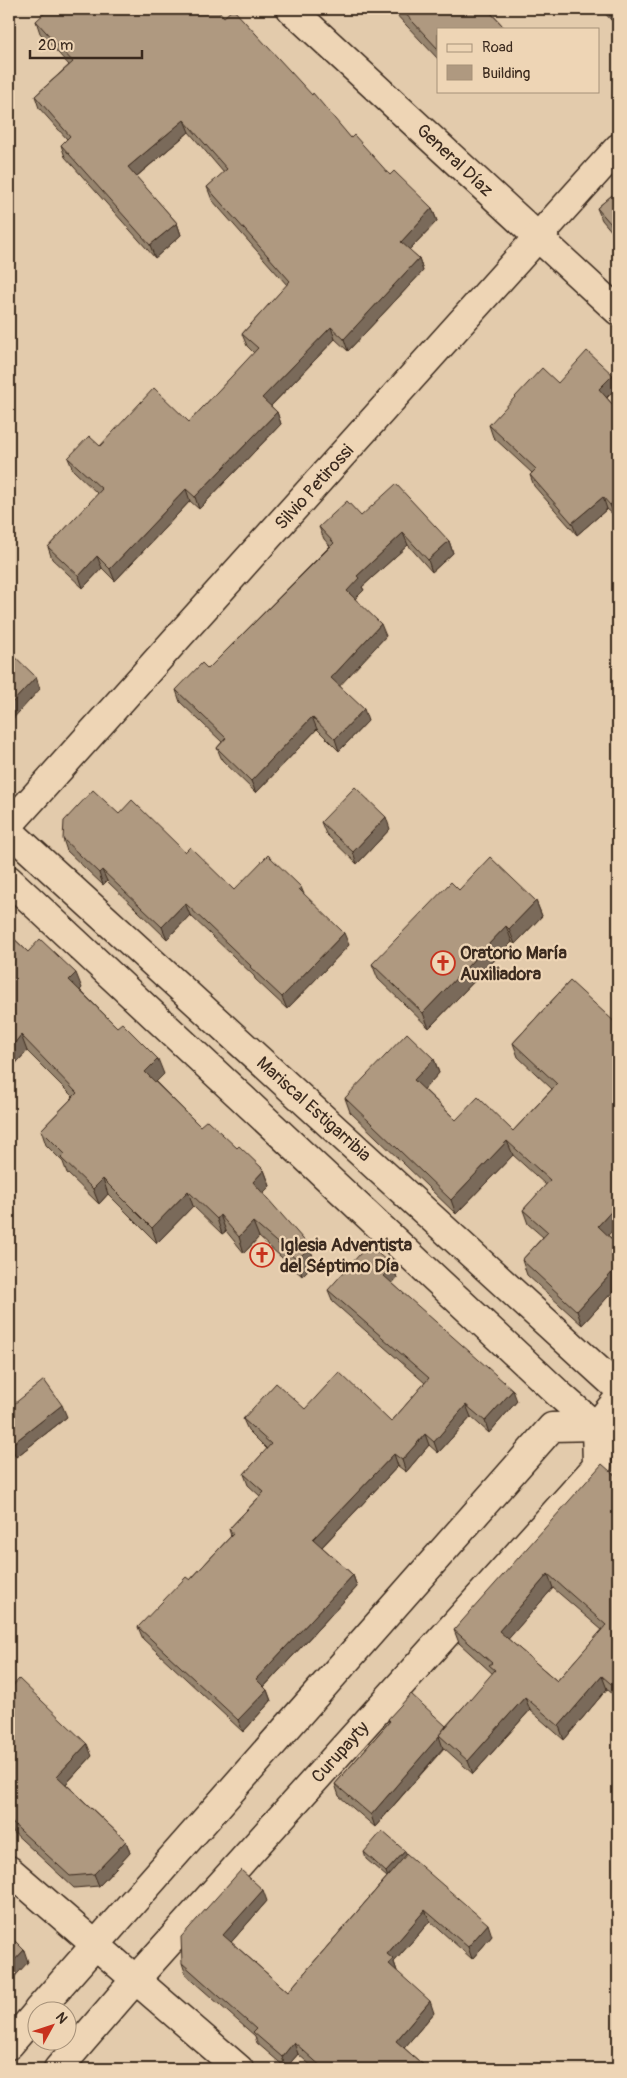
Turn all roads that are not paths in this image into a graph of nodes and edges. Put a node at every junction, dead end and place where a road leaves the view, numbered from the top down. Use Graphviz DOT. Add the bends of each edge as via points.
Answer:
graph roads {
  1 [pos="291,9"];
  2 [pos="618,148"];
  3 [pos="539,237"];
  4 [pos="618,311"];
  5 [pos="9,825"];
  6 [pos="9,831"];
  7 [pos="9,880"];
  8 [pos="618,1388"];
  9 [pos="618,1399"];
  10 [pos="596,1426"];
  11 [pos="618,1446"];
  12 [pos="9,1870"];
  13 [pos="96,1944"];
  14 [pos="135,1980"];
  15 [pos="48,2000"];
  16 [pos="28,2022"];
  17 [pos="9,2044"];
  18 [pos="58,2069"];
  19 [pos="239,2069"];
  1 -- 3 [label="street, General Díaz"];
  2 -- 3 [label="street, Silvio Petirossi"];
  3 -- 4 [label="street, General Díaz"];
  3 -- 5 [label="street, Silvio Petirossi"];
  6 -- 8 [label="street, Mariscal Estigarribia"];
  7 -- 10 [label="street"];
  9 -- 10 [label="street"];
  10 -- 11 [label="street"];
  10 -- 13 [label="street" via="552,1427"];
  10 -- 14 [label="street, Curupayty" via="597,1466"];
  12 -- 13 [label="street"];
  13 -- 14 [label="street"];
  13 -- 15 [label="street"];
  14 -- 18 [label="street, Curupayty"];
  14 -- 19 [label="street"];
  16 -- 17 [label="street"];
}
